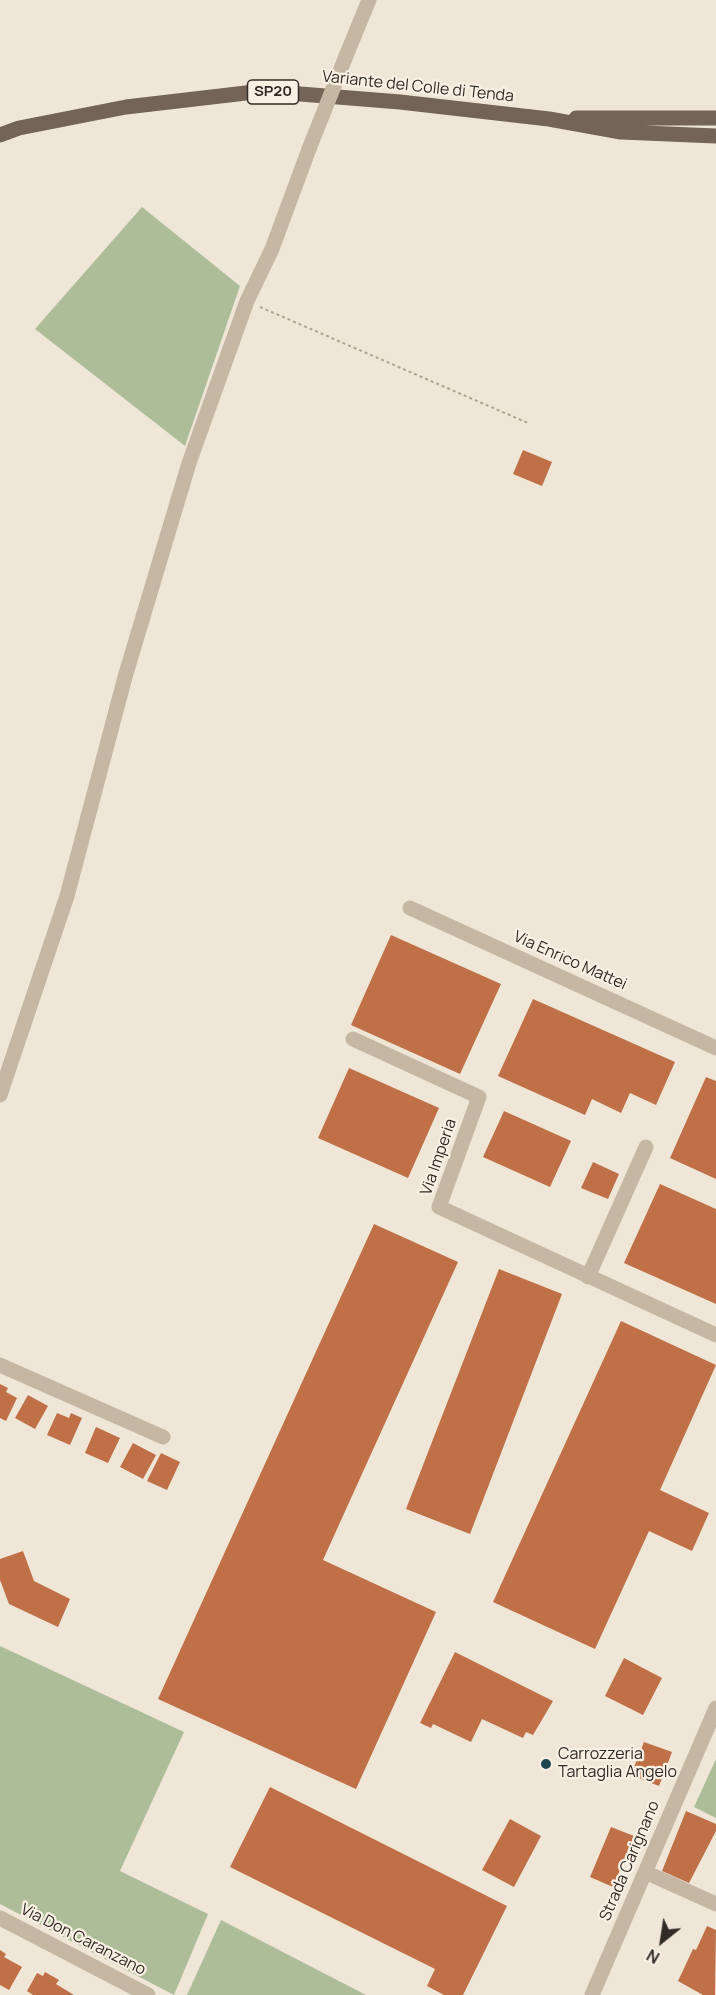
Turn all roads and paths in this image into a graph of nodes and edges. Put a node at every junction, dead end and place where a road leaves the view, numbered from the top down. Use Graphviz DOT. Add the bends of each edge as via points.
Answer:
graph roads {
  1 [pos="369,0"];
  2 [pos="549,118"];
  3 [pos="716,118"];
  4 [pos="0,135"];
  5 [pos="716,136"];
  6 [pos="247,301"];
  7 [pos="528,423"];
  8 [pos="410,908"];
  9 [pos="353,1038"];
  10 [pos="716,1047"];
  11 [pos="0,1095"];
  12 [pos="646,1147"];
  13 [pos="588,1277"];
  14 [pos="716,1335"];
  15 [pos="0,1365"];
  16 [pos="163,1437"];
  17 [pos="716,1708"];
  18 [pos="645,1872"];
  19 [pos="716,1904"];
  20 [pos="0,1918"];
  21 [pos="148,1995"];
  22 [pos="592,1995"];
  1 -- 6 [label="street, bridge" via="272,249"];
  2 -- 3 [label="main road, SP20"];
  2 -- 4 [label="main road, Variante del Colle di Tenda / SP20" via="263,91 126,107"];
  2 -- 5 [label="main road, SP20" via="621,132"];
  6 -- 7 [label="path"];
  6 -- 11 [label="street" via="189,463 125,677 67,896"];
  8 -- 10 [label="street, Via Enrico Mattei"];
  9 -- 13 [label="street, Via Imperia" via="480,1097 439,1207"];
  12 -- 13 [label="street"];
  13 -- 14 [label="street, Via Imperia"];
  15 -- 16 [label="street"];
  17 -- 18 [label="street, Strada Carignano"];
  18 -- 19 [label="street"];
  18 -- 22 [label="street, Strada Carignano"];
  20 -- 21 [label="street, Via Don Caranzano"];
}
